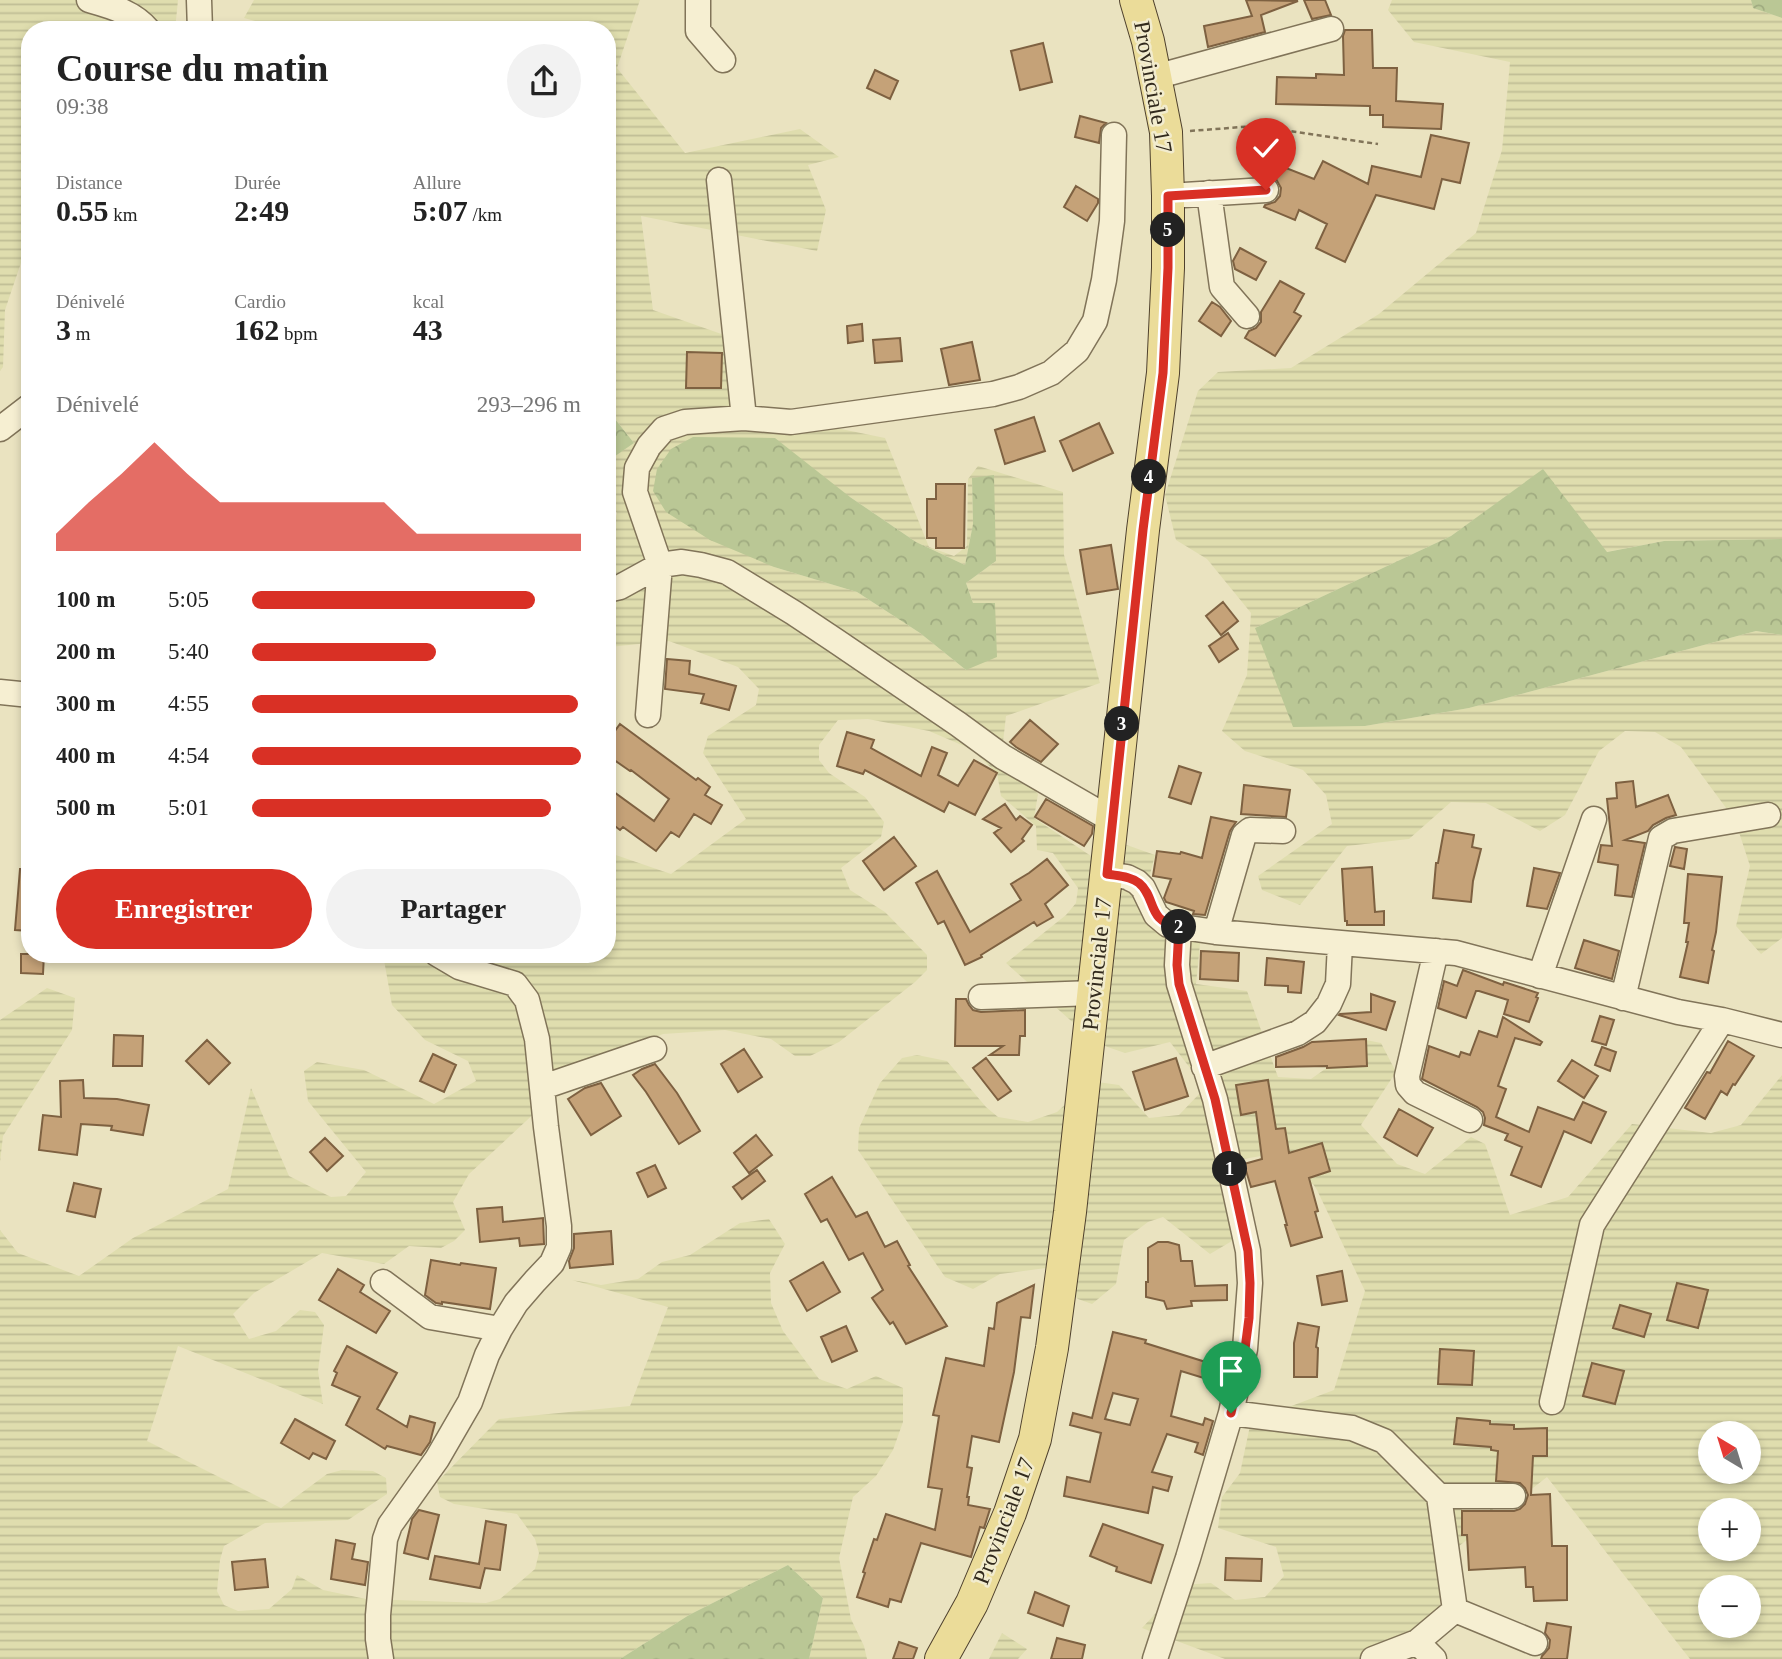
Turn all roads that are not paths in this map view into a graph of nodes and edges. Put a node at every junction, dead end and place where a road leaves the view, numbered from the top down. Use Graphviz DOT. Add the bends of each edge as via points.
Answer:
graph roads {
  1 [pos="89,0"];
  2 [pos="199,0"];
  3 [pos="698,0"];
  4 [pos="1136,0"];
  5 [pos="139,21"];
  6 [pos="200,21"];
  7 [pos="1331,29"];
  8 [pos="723,60"];
  9 [pos="1155,77"];
  10 [pos="1114,135"];
  11 [pos="719,180"];
  12 [pos="1266,190"];
  13 [pos="1209,193"];
  14 [pos="1168,196"];
  15 [pos="1247,316"];
  16 [pos="21,413"];
  17 [pos="744,418"];
  18 [pos="0,429"];
  19 [pos="660,565"];
  20 [pos="616,588"];
  21 [pos="0,692"];
  22 [pos="21,694"];
  23 [pos="648,715"];
  24 [pos="1768,815"];
  25 [pos="1112,820"];
  26 [pos="1594,820"];
  27 [pos="1283,831"];
  28 [pos="1107,874"];
  29 [pos="1179,927"];
  30 [pos="1216,932"];
  31 [pos="1340,944"];
  32 [pos="1436,951"];
  33 [pos="452,963"];
  34 [pos="1540,976"];
  35 [pos="1094,993"];
  36 [pos="981,997"];
  37 [pos="1623,998"];
  38 [pos="1722,1020"];
  39 [pos="1782,1035"];
  40 [pos="654,1049"];
  41 [pos="1204,1067"];
  42 [pos="543,1087"];
  43 [pos="1470,1120"];
  44 [pos="383,1282"];
  45 [pos="500,1329"];
  46 [pos="1552,1402"];
  47 [pos="1231,1413"];
  48 [pos="1439,1496"];
  49 [pos="1514,1496"];
  50 [pos="1455,1610"];
  51 [pos="1535,1643"];
  52 [pos="1426,1651"];
  53 [pos="381,1659"];
  54 [pos="941,1659"];
  55 [pos="1155,1659"];
  56 [pos="1373,1659"];
  1 -- 5 [label="street" via="117,8"];
  2 -- 6 [label="street"];
  3 -- 8 [label="street" via="698,31"];
  4 -- 9 [label="main road, Provinciale 17"];
  7 -- 9 [label="street"];
  9 -- 14 [label="main road, Provinciale 17" via="1166,132"];
  10 -- 17 [label="street" via="1112,221 1095,321 1077,351 1051,373 1019,387 961,399 791,422"];
  11 -- 17 [label="street"];
  12 -- 13 [label="street"];
  13 -- 14 [label="street"];
  13 -- 15 [label="street" via="1219,277"];
  14 -- 25 [label="main road, Provinciale 17" via="1163,373"];
  16 -- 18 [label="street"];
  17 -- 19 [label="street" via="685,422 664,429 649,446 637,468 635,492"];
  19 -- 20 [label="street"];
  19 -- 23 [label="street"];
  19 -- 25 [label="street" via="682,562 727,572 826,634 1003,757"];
  21 -- 22 [label="street"];
  24 -- 37 [label="street" via="1674,831 1661,838"];
  25 -- 28 [label="main road, Provinciale 17"];
  26 -- 34 [label="street"];
  27 -- 30 [label="street" via="1250,830 1244,835"];
  28 -- 29 [label="street" via="1137,881 1156,915"];
  28 -- 35 [label="main road, Provinciale 17"];
  29 -- 30 [label="street"];
  29 -- 41 [label="street" via="1179,984"];
  30 -- 31 [label="street"];
  31 -- 32 [label="street"];
  31 -- 41 [label="street" via="1338,984 1315,1022 1298,1033"];
  32 -- 34 [label="street"];
  32 -- 43 [label="street" via="1407,1076 1415,1093"];
  33 -- 42 [label="street" via="515,984 527,1000"];
  34 -- 37 [label="street"];
  35 -- 36 [label="street"];
  35 -- 54 [label="main road, Provinciale 17" via="1070,1212 1035,1439 972,1603"];
  37 -- 38 [label="street"];
  38 -- 39 [label="street"];
  38 -- 46 [label="street" via="1592,1225"];
  40 -- 42 [label="street"];
  41 -- 47 [label="street" via="1248,1251 1245,1349"];
  42 -- 45 [label="street" via="559,1247 552,1263 516,1303"];
  44 -- 45 [label="street" via="429,1317"];
  45 -- 53 [label="street" via="470,1402 437,1460 390,1525 378,1615"];
  47 -- 48 [label="street" via="1352,1428 1384,1441"];
  47 -- 55 [label="street"];
  48 -- 49 [label="street"];
  48 -- 50 [label="street"];
  50 -- 51 [label="street"];
  50 -- 52 [label="street"];
  52 -- 56 [label="street"];
}
